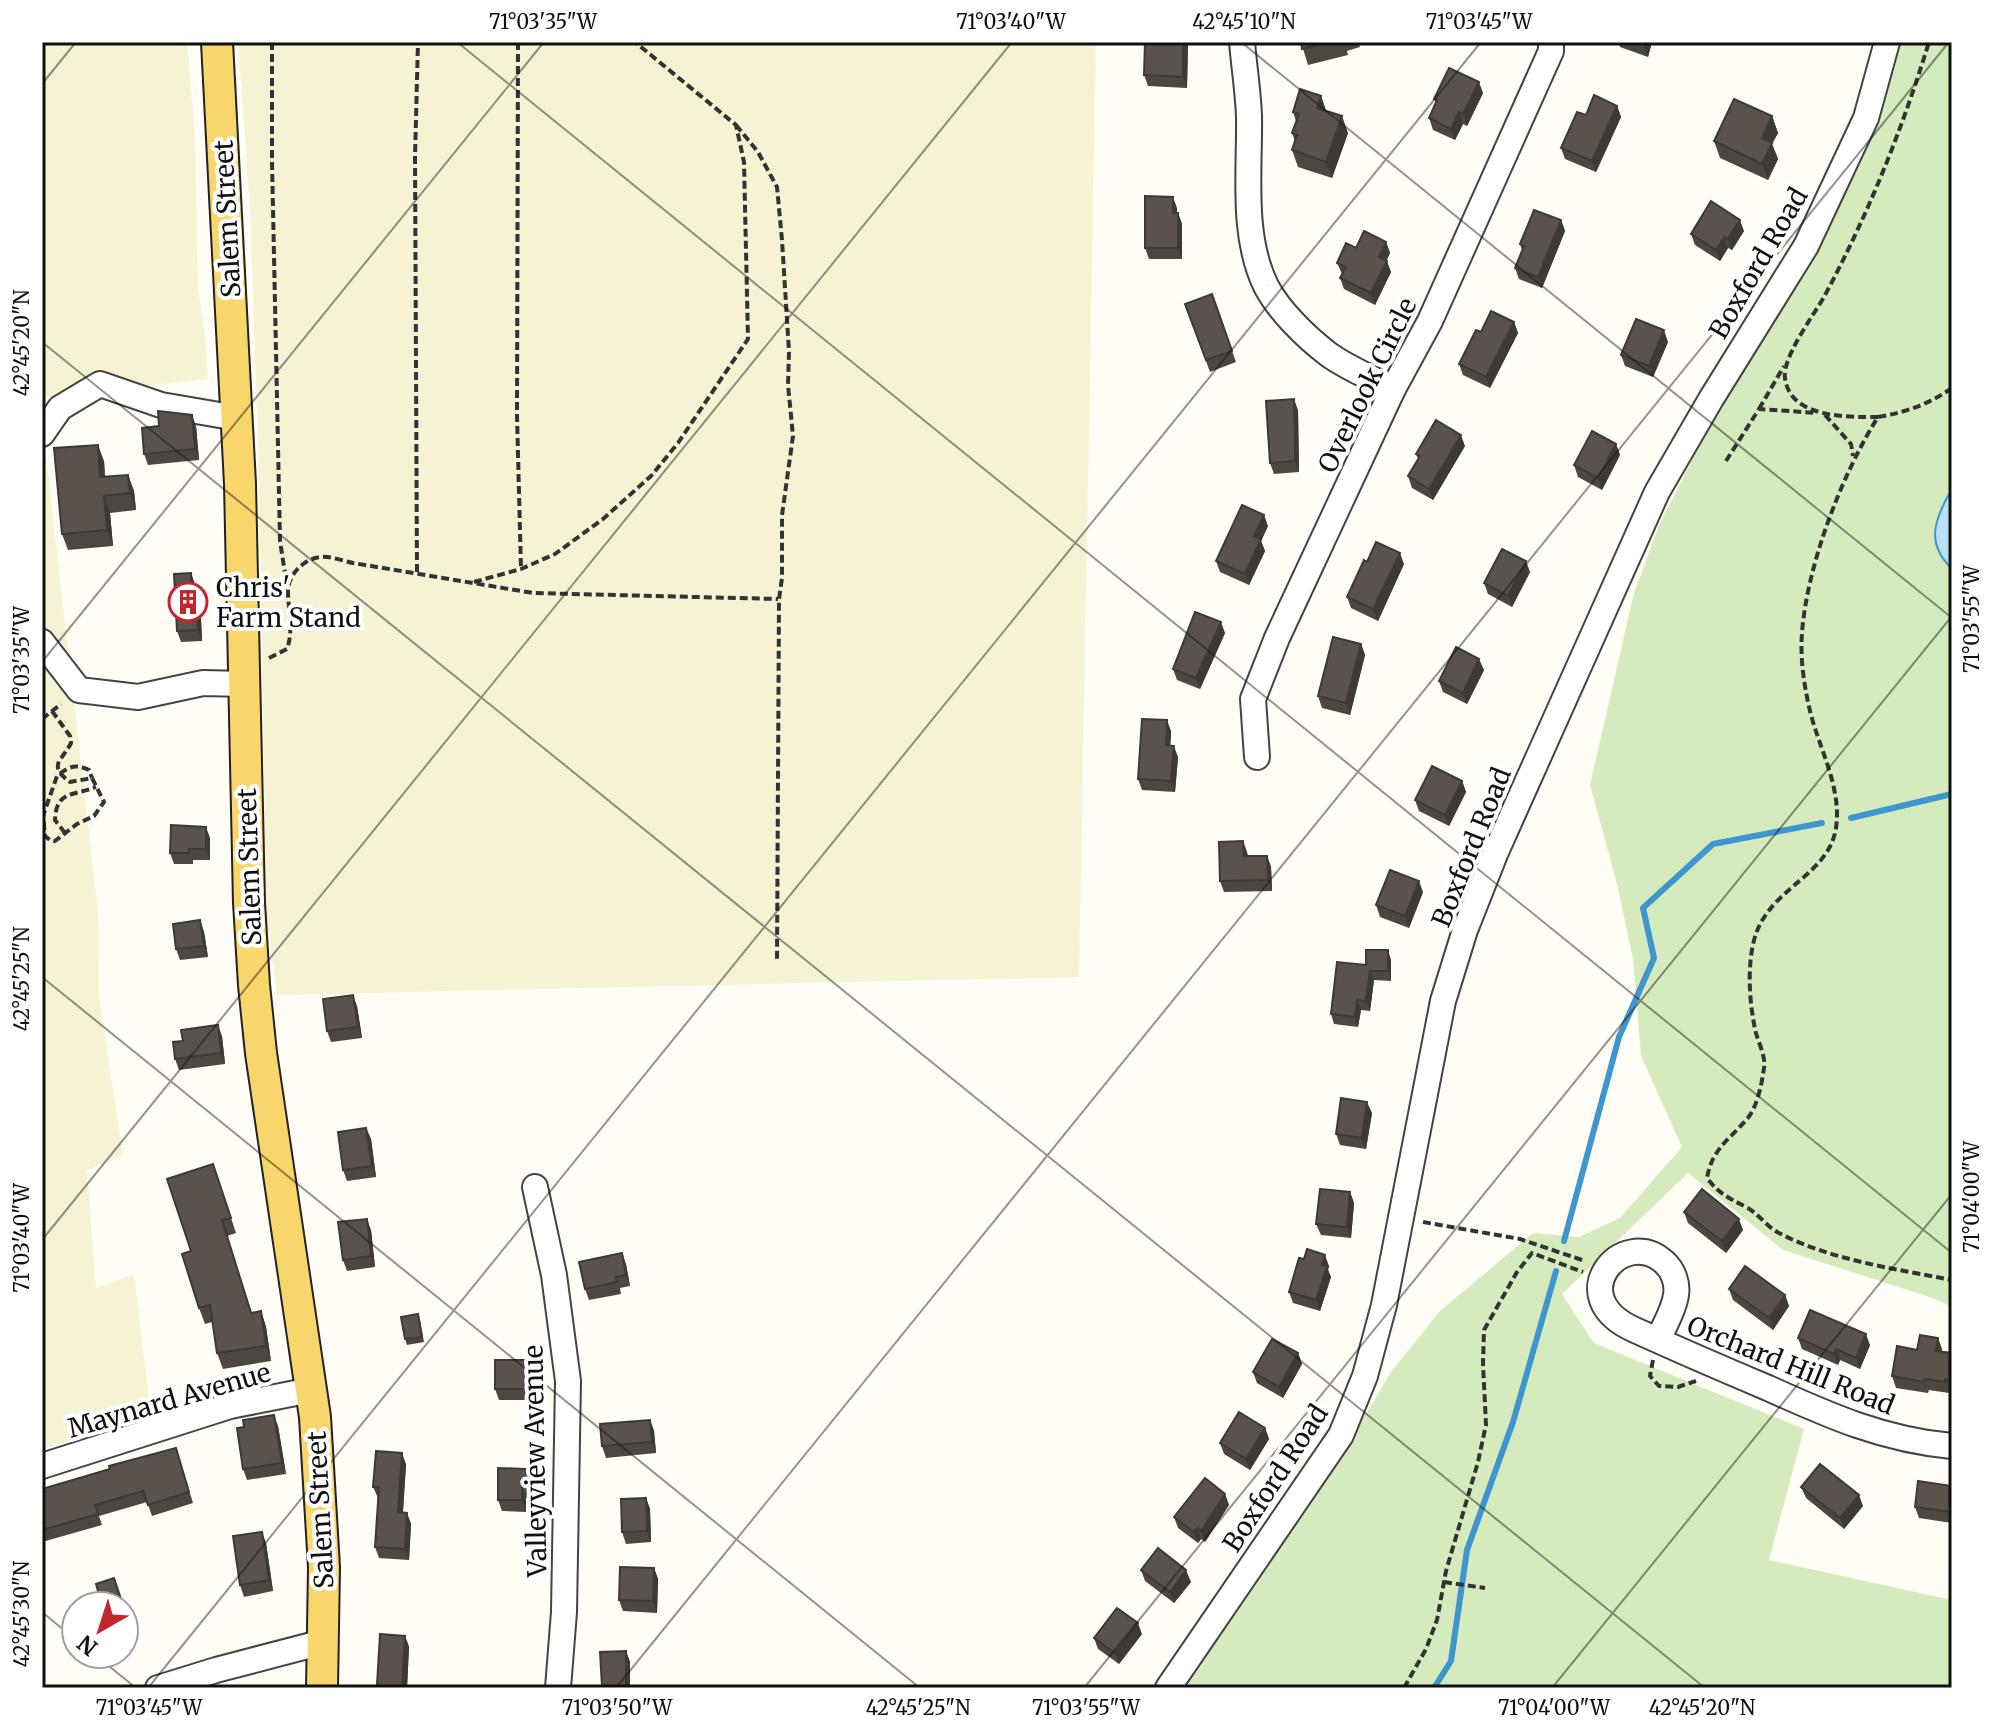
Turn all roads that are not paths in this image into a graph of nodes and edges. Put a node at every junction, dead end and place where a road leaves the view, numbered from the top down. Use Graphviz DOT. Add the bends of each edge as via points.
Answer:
graph roads {
  1 [pos="217,42"];
  2 [pos="1242,42"];
  3 [pos="1551,42"];
  4 [pos="1887,42"];
  5 [pos="1393,389"];
  6 [pos="237,418"];
  7 [pos="42,434"];
  8 [pos="42,642"];
  9 [pos="243,672"];
  10 [pos="1257,757"];
  11 [pos="535,1187"];
  12 [pos="1656,1345"];
  13 [pos="311,1390"];
  14 [pos="1952,1446"];
  15 [pos="42,1466"];
  16 [pos="323,1642"];
  17 [pos="158,1688"];
  18 [pos="322,1688"];
  19 [pos="558,1688"];
  20 [pos="1168,1688"];
  1 -- 6 [label="main road, Salem Street"];
  2 -- 5 [label="street" via="1249,114 1247,174 1258,265 1267,288 1329,354"];
  3 -- 5 [label="street, Overlook Circle" via="1430,321"];
  4 -- 20 [label="street, Boxford Road" via="1866,118 1806,246 1657,492 1465,930 1443,1001 1377,1334 1341,1435"];
  5 -- 10 [label="street, Overlook Circle" via="1253,699"];
  6 -- 7 [label="street" via="161,405 100,384 60,408"];
  6 -- 9 [label="main road, Salem Street"];
  8 -- 9 [label="street" via="79,690 138,697"];
  9 -- 13 [label="main road, Salem Street" via="254,985"];
  11 -- 19 [label="street, Valleyview Avenue" via="568,1381"];
  12 -- 12 [label="street, Orchard Hill Road" via="1676,1296 1675,1280 1655,1256 1632,1252 1599,1273 1600,1292 1608,1314"];
  12 -- 14 [label="street, Orchard Hill Road" via="1877,1433"];
  13 -- 15 [label="street, Maynard Avenue" via="230,1406"];
  13 -- 16 [label="main road, Salem Street" via="324,1567"];
  16 -- 17 [label="street"];
  16 -- 18 [label="main road, Salem Street"];
}
